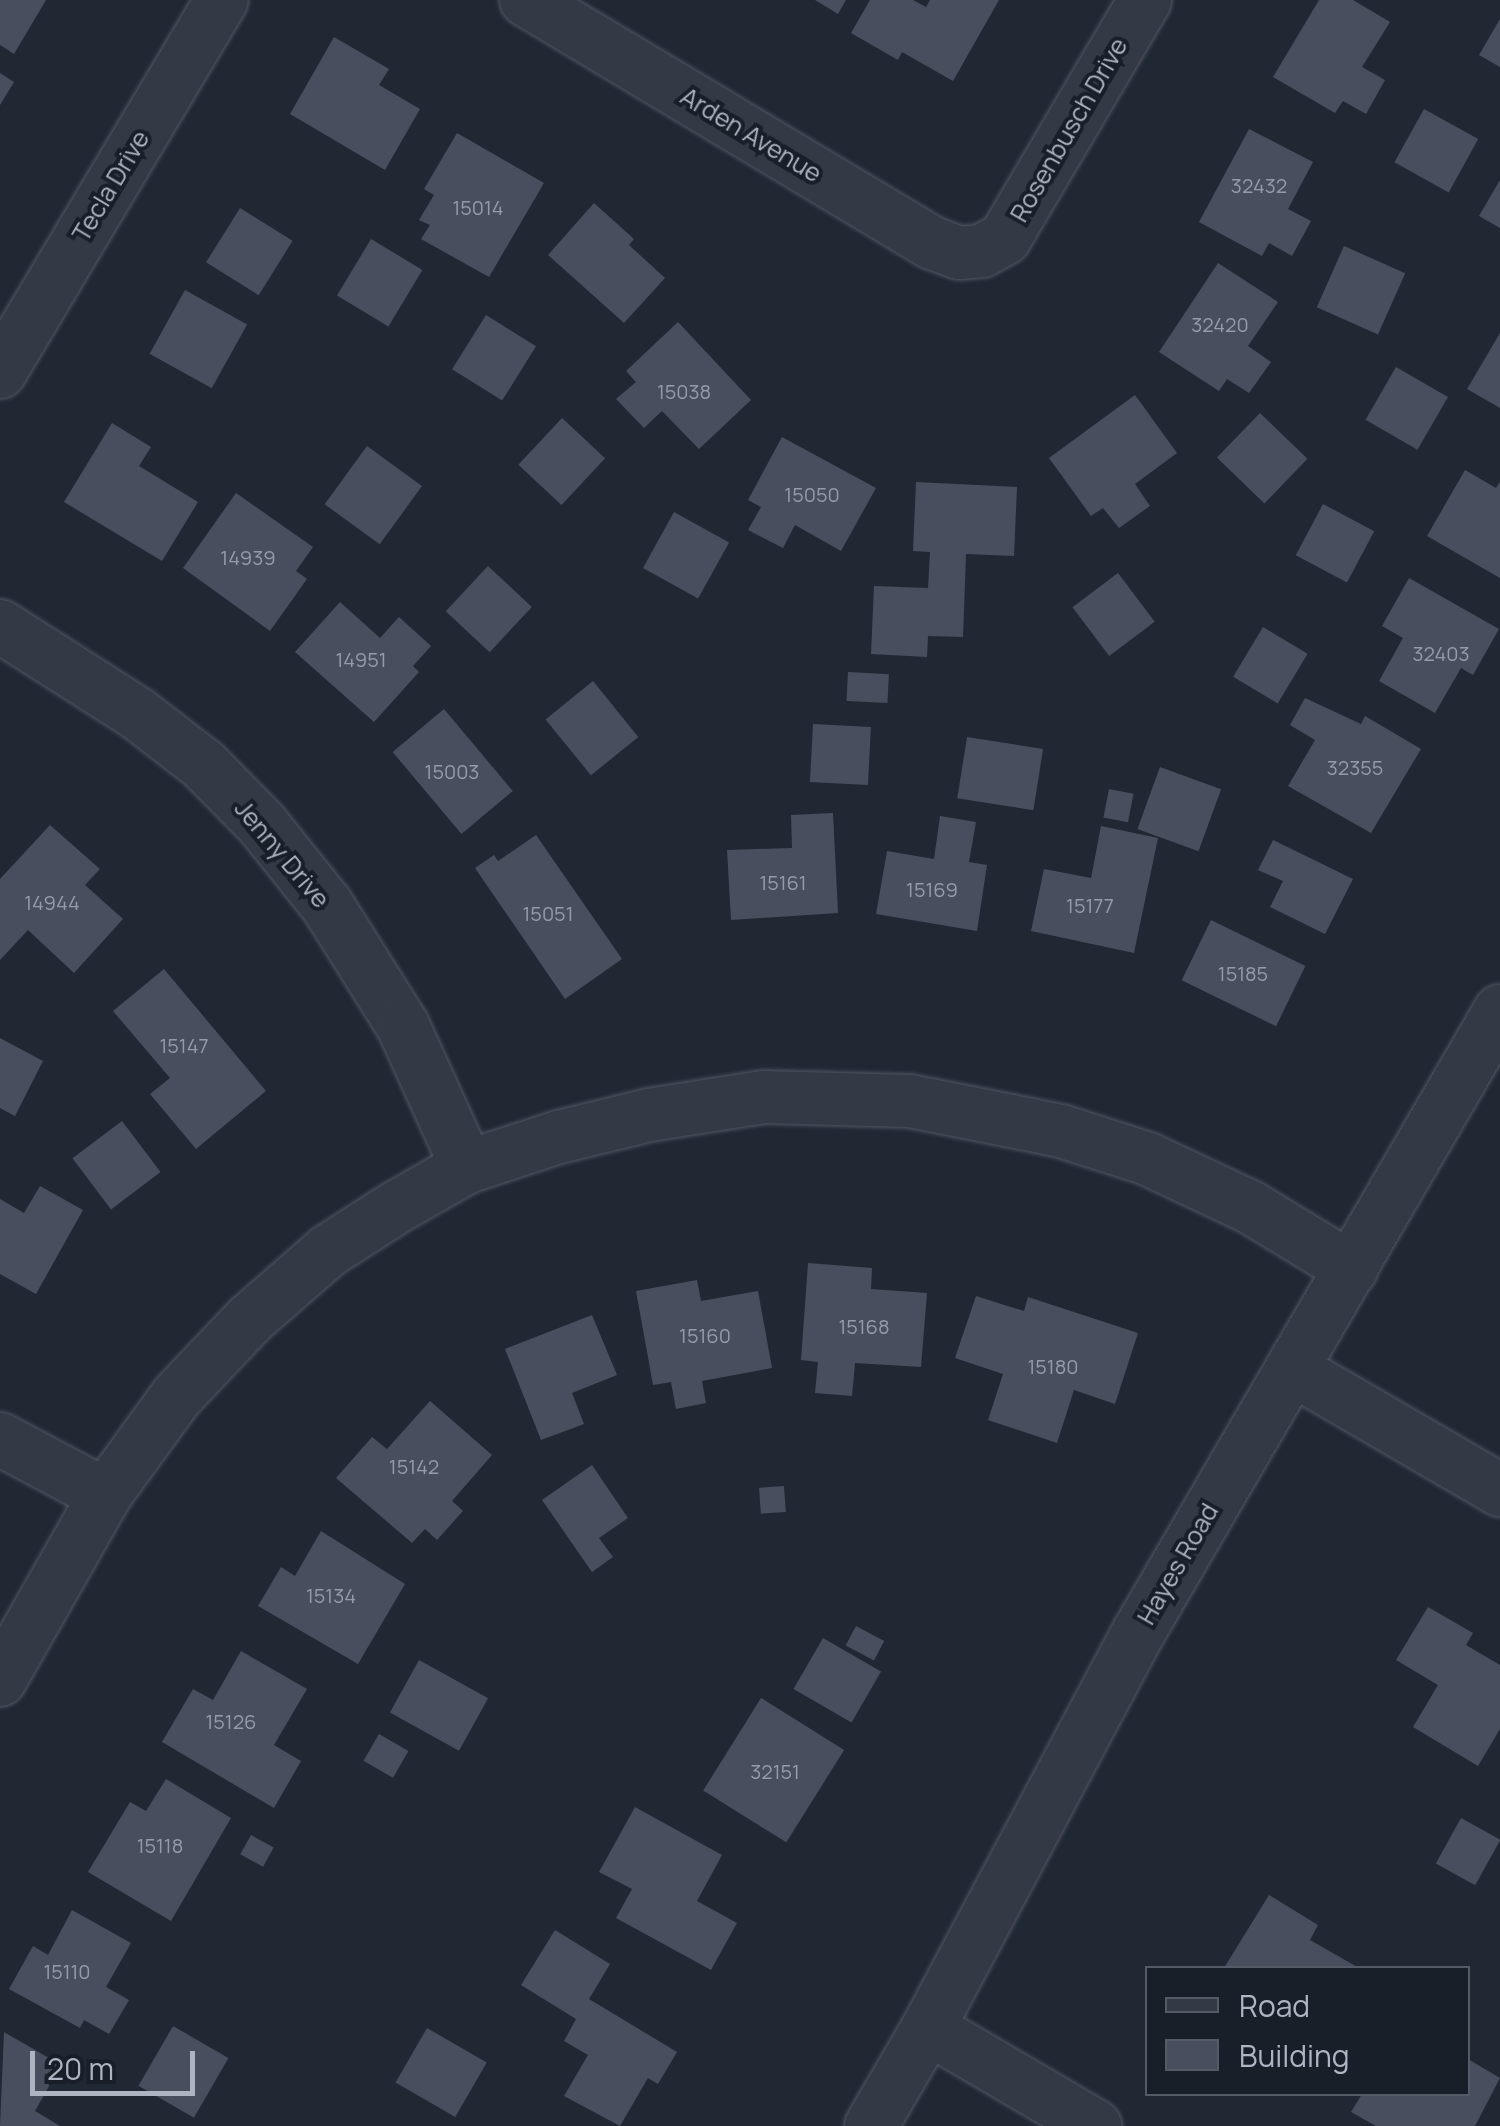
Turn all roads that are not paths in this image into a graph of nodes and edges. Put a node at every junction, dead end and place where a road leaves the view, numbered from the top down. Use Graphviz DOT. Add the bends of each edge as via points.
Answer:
graph roads {
  1 [pos="222,0"];
  2 [pos="526,0"];
  3 [pos="1145,0"];
  4 [pos="982,251"];
  5 [pos="0,372"];
  6 [pos="0,626"];
  7 [pos="1500,1011"];
  8 [pos="467,1166"];
  9 [pos="1352,1269"];
  10 [pos="1292,1369"];
  11 [pos="0,1439"];
  12 [pos="1500,1490"];
  13 [pos="105,1496"];
  14 [pos="0,1680"];
  15 [pos="928,2028"];
  16 [pos="871,2126"];
  17 [pos="1095,2126"];
  1 -- 5 [label="street, Tecla Drive"];
  2 -- 4 [label="street, Arden Avenue" via="932,243"];
  3 -- 4 [label="street, Rosenbusch Drive" via="1020,216 1005,238"];
  6 -- 8 [label="street, Jenny Drive" via="138,714 204,765 262,824 327,904 402,1026"];
  7 -- 9 [label="street, Hayes Road"];
  8 -- 9 [label="street" via="649,1115 764,1097 910,1102 1061,1131 1148,1159 1250,1207"];
  8 -- 13 [label="street" via="328,1251 249,1320 178,1396"];
  9 -- 10 [label="street, Hayes Road"];
  10 -- 12 [label="street"];
  10 -- 15 [label="street, Hayes Road" via="1136,1634"];
  11 -- 13 [label="street"];
  13 -- 14 [label="street"];
  15 -- 16 [label="street, Hayes Road"];
  15 -- 17 [label="street"];
}
